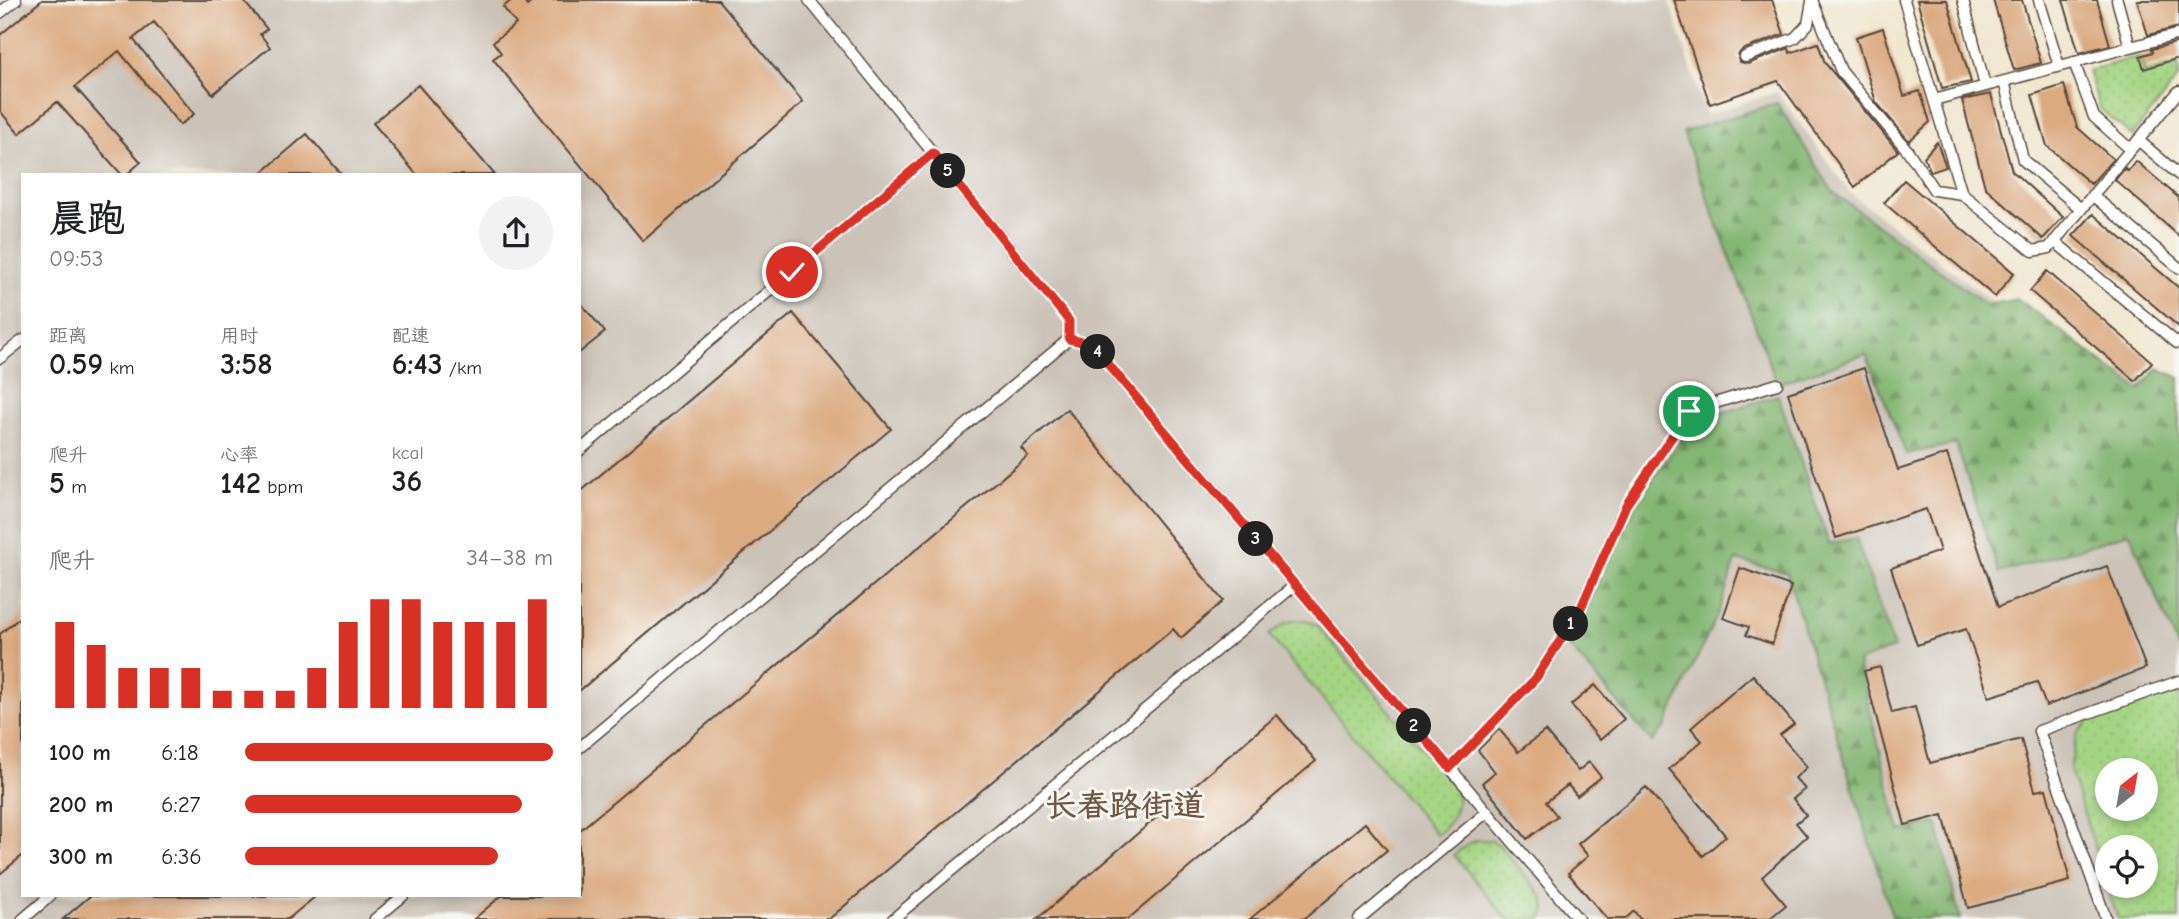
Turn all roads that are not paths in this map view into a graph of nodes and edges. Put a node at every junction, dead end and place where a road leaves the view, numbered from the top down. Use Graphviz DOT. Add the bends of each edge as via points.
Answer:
graph roads {
  1 [pos="16,0"];
  2 [pos="809,0"];
  3 [pos="1904,0"];
  4 [pos="1963,0"];
  5 [pos="2039,0"];
  6 [pos="2117,0"];
  7 [pos="0,13"];
  8 [pos="2179,34"];
  9 [pos="2130,47"];
  10 [pos="1745,57"];
  11 [pos="2074,62"];
  12 [pos="2059,66"];
  13 [pos="2004,81"];
  14 [pos="1986,86"];
  15 [pos="2179,90"];
  16 [pos="1934,100"];
  17 [pos="2138,140"];
  18 [pos="2130,149"];
  19 [pos="933,153"];
  20 [pos="2179,175"];
  21 [pos="1962,194"];
  22 [pos="2092,195"];
  23 [pos="2081,209"];
  24 [pos="2054,241"];
  25 [pos="2179,268"];
  26 [pos="1069,339"];
  27 [pos="2179,341"];
  28 [pos="21,342"];
  29 [pos="0,358"];
  30 [pos="1777,384"];
  31 [pos="581,449"];
  32 [pos="1295,584"];
  33 [pos="2179,681"];
  34 [pos="581,746"];
  35 [pos="1450,768"];
  36 [pos="1487,812"];
  37 [pos="49,897"];
  38 [pos="402,897"];
  39 [pos="23,919"];
  40 [pos="375,919"];
  41 [pos="893,919"];
  42 [pos="1359,919"];
  43 [pos="1578,919"];
  44 [pos="2106,919"];
  1 -- 7 [label="lane"];
  2 -- 19 [label="lane"];
  3 -- 16 [label="lane"];
  4 -- 14 [label="lane"];
  5 -- 12 [label="lane"];
  6 -- 9 [label="lane"];
  8 -- 9 [label="lane"];
  9 -- 11 [label="lane"];
  10 -- 21 [label="lane" via="1795,38 1808,24 1812,0 1841,71 1908,151 1934,190"];
  11 -- 12 [label="lane"];
  11 -- 18 [label="lane" via="2094,117"];
  12 -- 13 [label="lane"];
  13 -- 14 [label="lane"];
  13 -- 23 [label="lane" via="2023,160"];
  14 -- 16 [label="lane"];
  15 -- 17 [label="lane"];
  16 -- 21 [label="lane"];
  17 -- 18 [label="lane"];
  17 -- 20 [label="lane"];
  18 -- 22 [label="lane"];
  19 -- 26 [label="lane" via="1069,321"];
  19 -- 31 [label="lane"];
  21 -- 24 [label="lane" via="2033,251 2049,248"];
  22 -- 23 [label="lane"];
  22 -- 25 [label="lane"];
  23 -- 24 [label="lane"];
  24 -- 27 [label="lane"];
  26 -- 32 [label="lane" via="1091,344"];
  26 -- 34 [label="lane"];
  28 -- 29 [label="lane"];
  30 -- 35 [label="lane" via="1689,411 1626,505 1580,610 1536,678"];
  32 -- 35 [label="lane"];
  32 -- 41 [label="lane"];
  33 -- 44 [label="lane" via="2039,731"];
  35 -- 36 [label="lane"];
  36 -- 42 [label="lane"];
  36 -- 43 [label="lane"];
  37 -- 39 [label="lane"];
  38 -- 40 [label="lane"];
}
